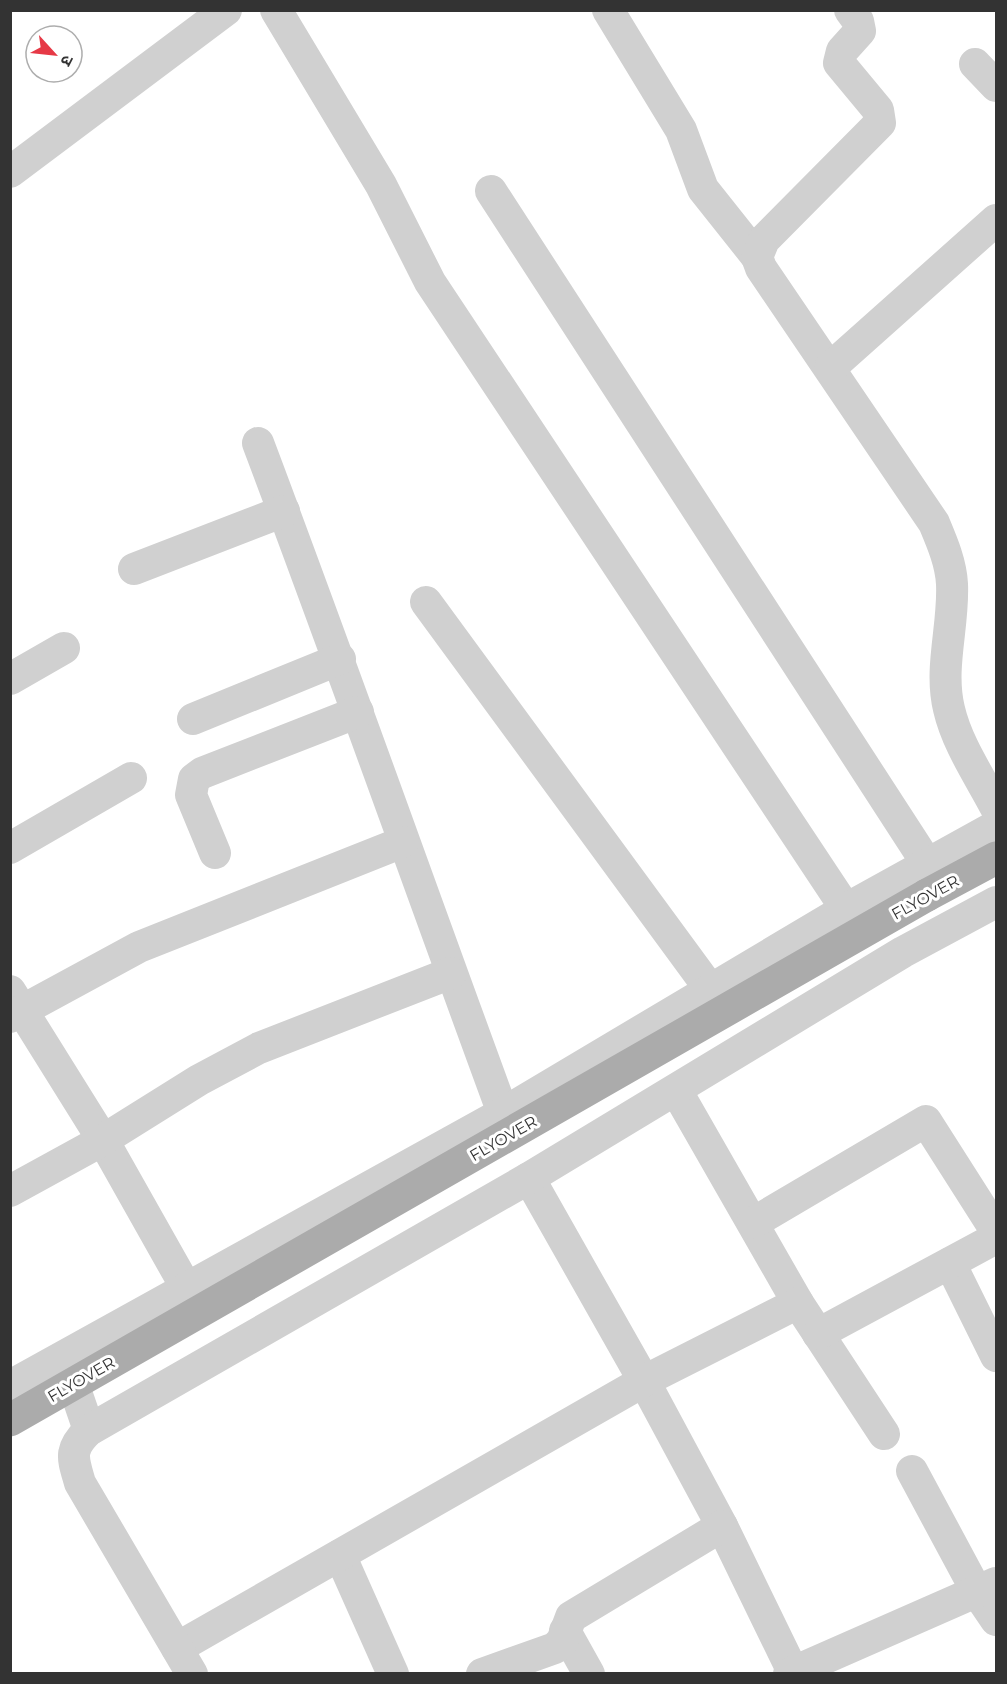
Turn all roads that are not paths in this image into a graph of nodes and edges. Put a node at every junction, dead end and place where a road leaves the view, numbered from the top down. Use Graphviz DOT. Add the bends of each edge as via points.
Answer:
graph roads {
  1 [pos="226,10"];
  2 [pos="276,10"];
  3 [pos="608,10"];
  4 [pos="850,10"];
  5 [pos="975,64"];
  6 [pos="996,86"];
  7 [pos="10,172"];
  8 [pos="491,190"];
  9 [pos="996,220"];
  10 [pos="757,257"];
  11 [pos="830,368"];
  12 [pos="258,443"];
  13 [pos="284,511"];
  14 [pos="134,569"];
  15 [pos="426,602"];
  16 [pos="64,648"];
  17 [pos="340,659"];
  18 [pos="10,679"];
  19 [pos="358,712"];
  20 [pos="193,719"];
  21 [pos="131,778"];
  22 [pos="996,808"];
  23 [pos="996,826"];
  24 [pos="403,842"];
  25 [pos="10,848"];
  26 [pos="215,853"];
  27 [pos="996,858"];
  28 [pos="928,880"];
  29 [pos="996,902"];
  30 [pos="846,909"];
  31 [pos="452,973"];
  32 [pos="710,989"];
  33 [pos="14,1006"];
  34 [pos="676,1090"];
  35 [pos="503,1113"];
  36 [pos="103,1140"];
  37 [pos="529,1179"];
  38 [pos="10,1191"];
  39 [pos="753,1223"];
  40 [pos="996,1231"];
  41 [pos="996,1238"];
  42 [pos="950,1263"];
  43 [pos="188,1289"];
  44 [pos="798,1303"];
  45 [pos="818,1334"];
  46 [pos="996,1356"];
  47 [pos="64,1357"];
  48 [pos="644,1381"];
  49 [pos="10,1386"];
  50 [pos="10,1420"];
  51 [pos="89,1430"];
  52 [pos="884,1434"];
  53 [pos="912,1471"];
  54 [pos="722,1526"];
  55 [pos="340,1555"];
  56 [pos="987,1588"];
  57 [pos="996,1620"];
  58 [pos="565,1631"];
  59 [pos="185,1661"];
  60 [pos="792,1673"];
  61 [pos="393,1674"];
  62 [pos="482,1674"];
  63 [pos="589,1674"];
  1 -- 7 [label="street"];
  2 -- 30 [label="street" via="381,185 430,282"];
  3 -- 10 [label="street" via="681,130 703,189"];
  4 -- 10 [label="street" via="860,31 842,51 839,63 878,110 880,123 764,240"];
  5 -- 6 [label="street"];
  8 -- 28 [label="street"];
  9 -- 11 [label="street"];
  10 -- 11 [label="street"];
  11 -- 22 [label="street" via="934,523 942,544 952,585 946,659 949,709"];
  12 -- 13 [label="street"];
  13 -- 14 [label="street"];
  13 -- 17 [label="street"];
  15 -- 32 [label="street"];
  16 -- 18 [label="street"];
  17 -- 19 [label="street"];
  17 -- 20 [label="street"];
  19 -- 24 [label="street"];
  19 -- 26 [label="street" via="194,779 191,795"];
  21 -- 25 [label="street"];
  23 -- 28 [label="street"];
  24 -- 31 [label="street"];
  24 -- 33 [label="street" via="139,947"];
  27 -- 28 [label="main road, FLYOVER"];
  28 -- 30 [label="street"];
  28 -- 50 [label="main road, FLYOVER, bridge"];
  29 -- 34 [label="street" via="903,952"];
  30 -- 32 [label="street"];
  31 -- 35 [label="street"];
  31 -- 36 [label="street" via="259,1048"];
  32 -- 35 [label="street"];
  33 -- 36 [label="street"];
  34 -- 37 [label="street"];
  34 -- 39 [label="street"];
  35 -- 43 [label="street"];
  36 -- 38 [label="street"];
  36 -- 43 [label="street"];
  37 -- 48 [label="street"];
  37 -- 51 [label="street"];
  39 -- 40 [label="street" via="927,1121"];
  39 -- 44 [label="street"];
  41 -- 42 [label="street"];
  42 -- 45 [label="street"];
  42 -- 46 [label="street"];
  43 -- 47 [label="street"];
  44 -- 45 [label="street"];
  44 -- 48 [label="street"];
  45 -- 52 [label="street"];
  47 -- 49 [label="street"];
  47 -- 51 [label="street"];
  48 -- 54 [label="street"];
  48 -- 55 [label="street"];
  51 -- 59 [label="street" via="73,1452 80,1484"];
  53 -- 56 [label="street"];
  54 -- 58 [label="street" via="572,1617"];
  54 -- 60 [label="street"];
  55 -- 59 [label="street"];
  55 -- 61 [label="street"];
  56 -- 57 [label="street"];
  56 -- 60 [label="street"];
  58 -- 62 [label="street" via="555,1648"];
  58 -- 63 [label="street"];
}
